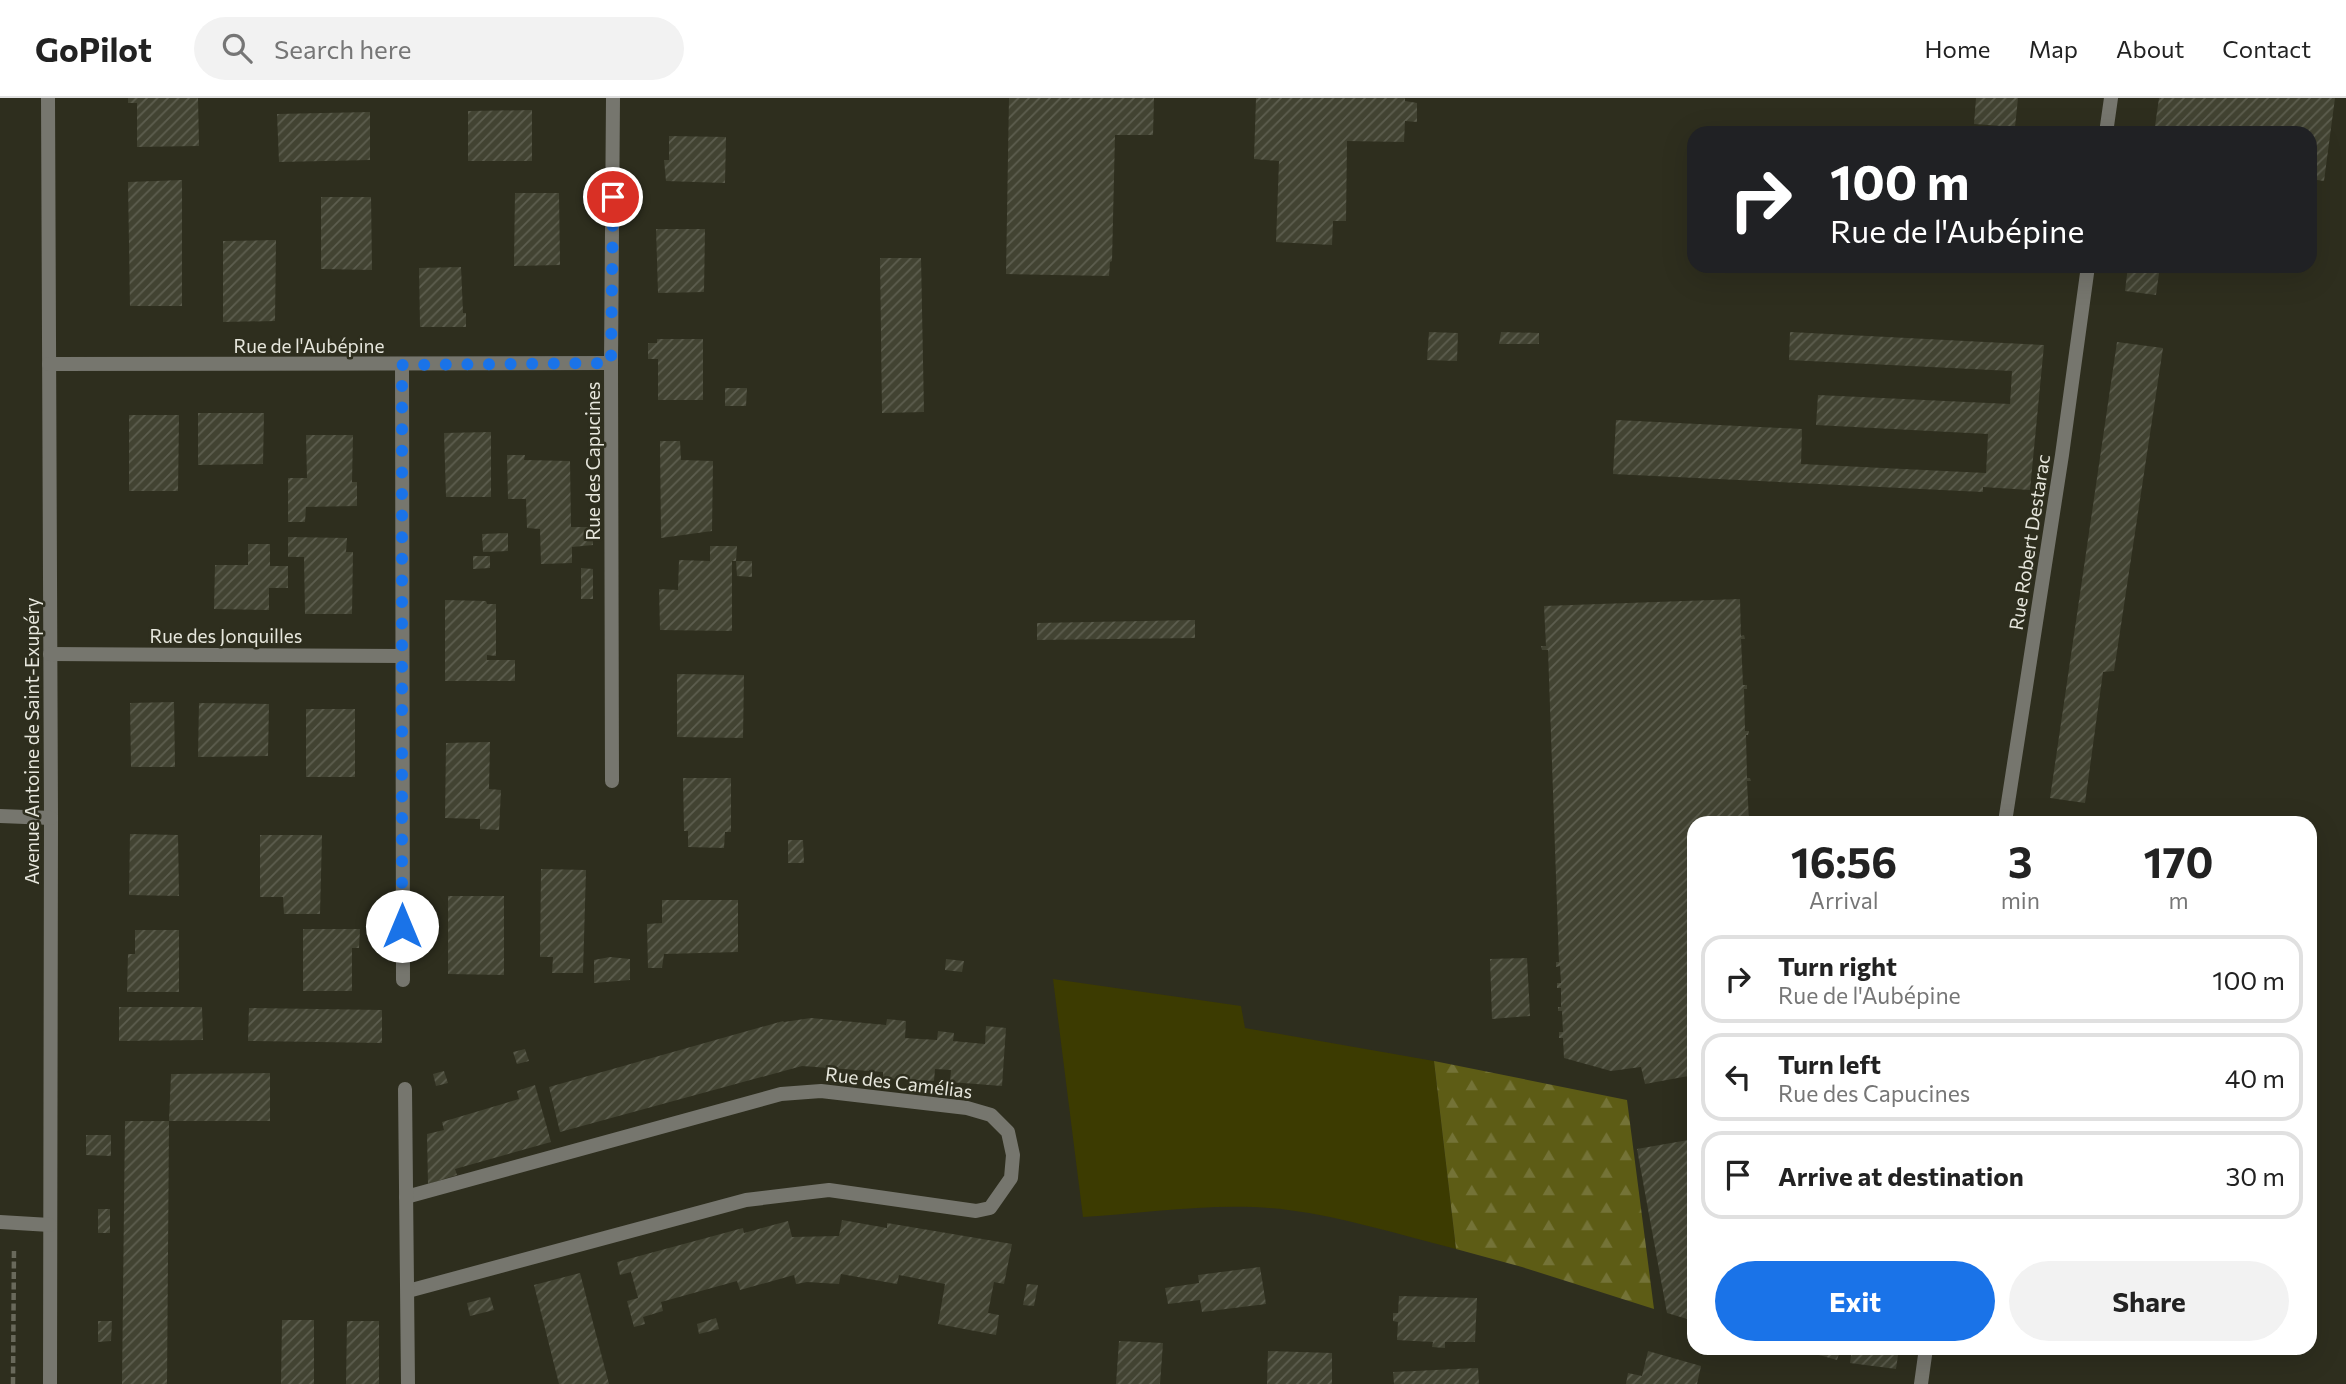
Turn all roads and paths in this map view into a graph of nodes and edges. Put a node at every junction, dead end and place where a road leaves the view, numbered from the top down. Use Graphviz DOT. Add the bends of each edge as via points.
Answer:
graph roads {
  1 [pos="48,98"];
  2 [pos="613,98"];
  3 [pos="2110,98"];
  4 [pos="2107,126"];
  5 [pos="2087,273"];
  6 [pos="611,363"];
  7 [pos="49,364"];
  8 [pos="402,365"];
  9 [pos="50,654"];
  10 [pos="402,656"];
  11 [pos="612,781"];
  12 [pos="2006,816"];
  13 [pos="0,817"];
  14 [pos="51,818"];
  15 [pos="403,980"];
  16 [pos="405,1088"];
  17 [pos="406,1197"];
  18 [pos="7,1223"];
  19 [pos="50,1225"];
  20 [pos="408,1291"];
  21 [pos="1925,1355"];
  22 [pos="13,1384"];
  23 [pos="50,1384"];
  24 [pos="408,1384"];
  25 [pos="1921,1384"];
  1 -- 7 [label="street, Avenue Antoine de Saint-Exupéry"];
  2 -- 6 [label="street, Rue des Capucines"];
  3 -- 4 [label="street"];
  5 -- 12 [label="street, Rue Robert Destarac"];
  6 -- 8 [label="street, Rue de l'Aubépine"];
  6 -- 11 [label="street, Rue des Capucines"];
  7 -- 8 [label="street, Rue de l'Aubépine"];
  7 -- 9 [label="street, Avenue Antoine de Saint-Exupéry"];
  8 -- 10 [label="street"];
  9 -- 10 [label="street, Rue des Jonquilles"];
  9 -- 14 [label="street, Avenue Antoine de Saint-Exupéry"];
  10 -- 15 [label="street"];
  13 -- 14 [label="street"];
  14 -- 19 [label="street, Avenue Antoine de Saint-Exupéry"];
  16 -- 17 [label="street"];
  17 -- 20 [label="street"];
  17 -- 20 [label="street, Rue des Camélias" via="780,1094 821,1091 967,1108 990,1115 1008,1132 1013,1155 1011,1178 990,1208 975,1211 829,1190 746,1200"];
  18 -- 19 [label="street"];
  18 -- 22 [label="path"];
  19 -- 23 [label="street, Avenue Antoine de Saint-Exupéry"];
  20 -- 24 [label="street"];
  21 -- 25 [label="street"];
}
